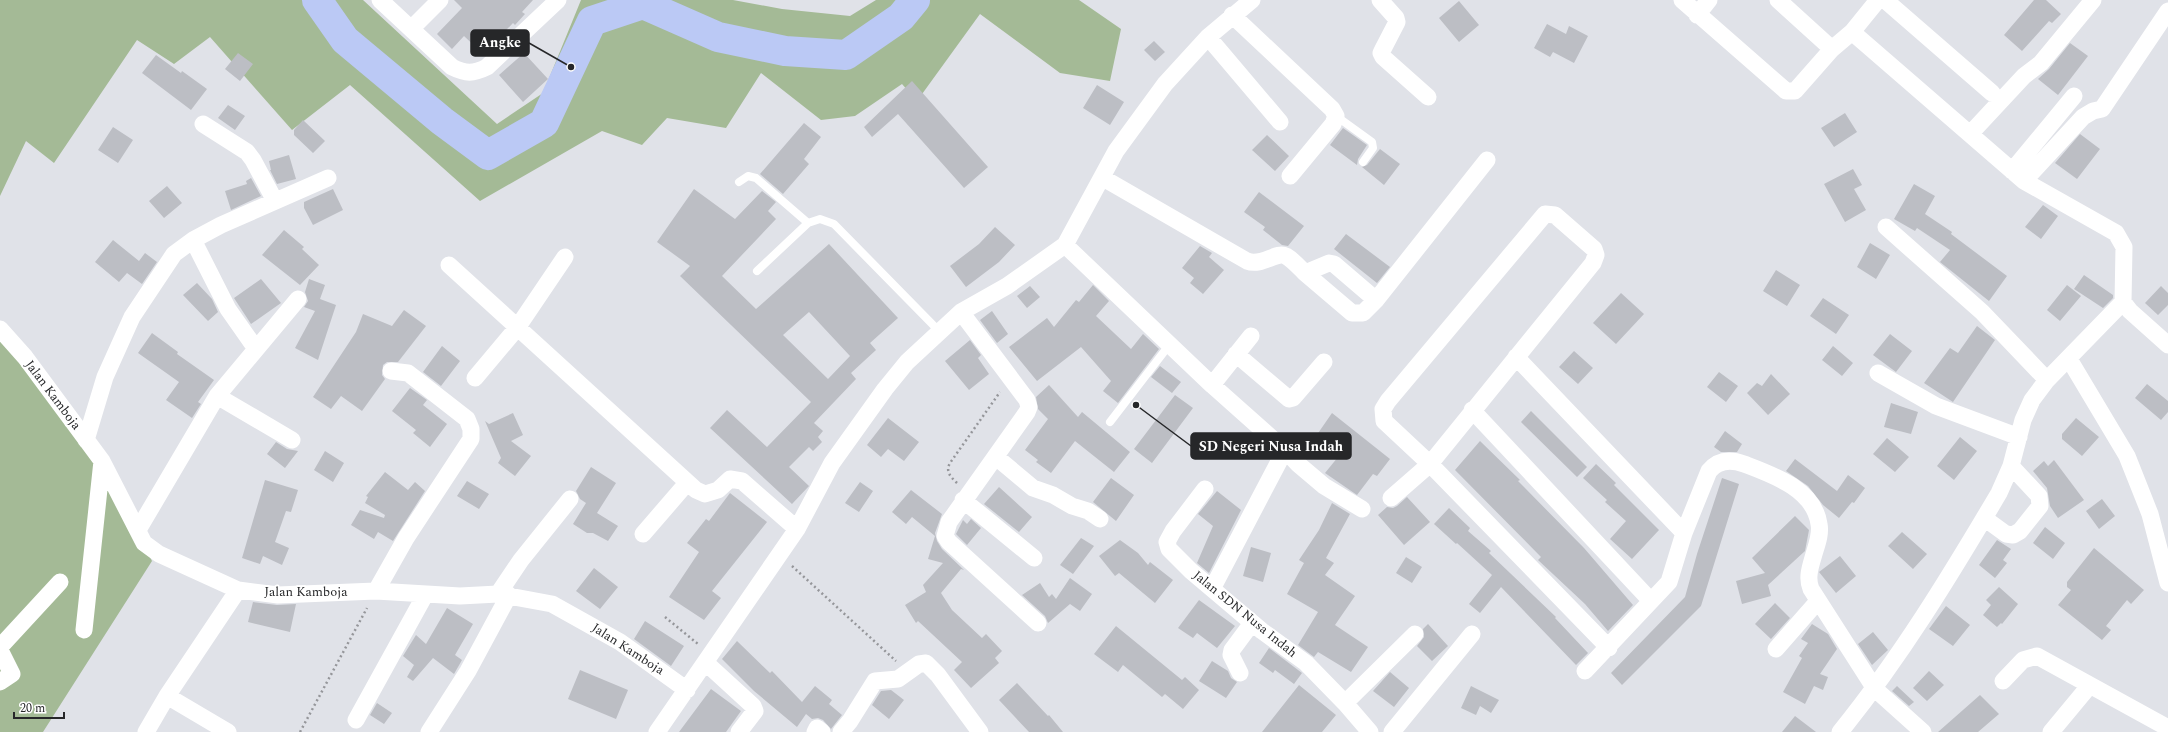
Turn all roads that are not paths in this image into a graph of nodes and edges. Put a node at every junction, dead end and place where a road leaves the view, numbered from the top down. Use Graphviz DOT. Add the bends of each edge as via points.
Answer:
graph roads {
  1 [pos="380,0"];
  2 [pos="440,0"];
  3 [pos="558,0"];
  4 [pos="1252,0"];
  5 [pos="1380,0"];
  6 [pos="1682,0"];
  7 [pos="1709,0"];
  8 [pos="1778,0"];
  9 [pos="1878,0"];
  10 [pos="1885,0"];
  11 [pos="2093,0"];
  12 [pos="2168,11"];
  13 [pos="1697,15"];
  14 [pos="1232,16"];
  15 [pos="411,29"];
  16 [pos="1852,32"];
  17 [pos="1208,37"];
  18 [pos="1832,49"];
  19 [pos="1992,93"];
  20 [pos="2074,96"];
  21 [pos="1428,97"];
  22 [pos="1336,116"];
  23 [pos="1280,122"];
  24 [pos="203,124"];
  25 [pos="1970,134"];
  26 [pos="1487,160"];
  27 [pos="1363,162"];
  28 [pos="1290,176"];
  29 [pos="2018,176"];
  30 [pos="328,178"];
  31 [pos="1103,178"];
  32 [pos="739,182"];
  33 [pos="275,201"];
  34 [pos="808,223"];
  35 [pos="1886,227"];
  36 [pos="193,240"];
  37 [pos="1064,245"];
  38 [pos="565,257"];
  39 [pos="449,265"];
  40 [pos="758,271"];
  41 [pos="1305,273"];
  42 [pos="298,299"];
  43 [pos="1376,300"];
  44 [pos="2123,302"];
  45 [pos="961,312"];
  46 [pos="517,328"];
  47 [pos="0,329"];
  48 [pos="939,331"];
  49 [pos="1251,336"];
  50 [pos="1170,344"];
  51 [pos="2168,345"];
  52 [pos="256,349"];
  53 [pos="1236,354"];
  54 [pos="1516,357"];
  55 [pos="2069,359"];
  56 [pos="1324,362"];
  57 [pos="391,371"];
  58 [pos="1878,373"];
  59 [pos="475,378"];
  60 [pos="2048,380"];
  61 [pos="1212,385"];
  62 [pos="217,396"];
  63 [pos="1472,410"];
  64 [pos="1110,422"];
  65 [pos="2018,437"];
  66 [pos="86,440"];
  67 [pos="292,440"];
  68 [pos="1285,450"];
  69 [pos="996,457"];
  70 [pos="102,461"];
  71 [pos="1430,464"];
  72 [pos="2011,466"];
  73 [pos="687,483"];
  74 [pos="1205,489"];
  75 [pos="965,498"];
  76 [pos="1391,498"];
  77 [pos="570,499"];
  78 [pos="1362,510"];
  79 [pos="1984,518"];
  80 [pos="1100,519"];
  81 [pos="797,529"];
  82 [pos="138,530"];
  83 [pos="1684,533"];
  84 [pos="643,534"];
  85 [pos="1034,558"];
  86 [pos="60,582"];
  87 [pos="2168,583"];
  88 [pos="1212,589"];
  89 [pos="238,590"];
  90 [pos="376,591"];
  91 [pos="425,594"];
  92 [pos="504,595"];
  93 [pos="1651,601"];
  94 [pos="1818,601"];
  95 [pos="1038,623"];
  96 [pos="1252,623"];
  97 [pos="84,630"];
  98 [pos="1415,634"];
  99 [pos="1472,634"];
  100 [pos="0,647"];
  101 [pos="1609,648"];
  102 [pos="1776,649"];
  103 [pos="0,650"];
  104 [pos="708,659"];
  105 [pos="1585,671"];
  106 [pos="1240,673"];
  107 [pos="0,682"];
  108 [pos="2003,682"];
  109 [pos="2090,685"];
  110 [pos="1875,689"];
  111 [pos="687,690"];
  112 [pos="167,696"];
  113 [pos="1345,703"];
  114 [pos="356,720"];
  115 [pos="2168,728"];
  116 [pos="659,731"];
  117 [pos="146,732"];
  118 [pos="228,732"];
  119 [pos="429,732"];
  120 [pos="739,732"];
  121 [pos="815,732"];
  122 [pos="822,732"];
  123 [pos="840,732"];
  124 [pos="980,732"];
  125 [pos="1370,732"];
  126 [pos="1392,732"];
  127 [pos="1840,732"];
  128 [pos="1922,732"];
  129 [pos="2051,732"];
  1 -- 15 [label="street"];
  2 -- 15 [label="street"];
  3 -- 15 [label="street" via="487,67 474,74 452,67"];
  4 -- 14 [label="street"];
  5 -- 21 [label="street" via="1397,22 1381,53"];
  6 -- 13 [label="street"];
  7 -- 13 [label="street"];
  8 -- 18 [label="street"];
  9 -- 16 [label="street"];
  10 -- 19 [label="street"];
  11 -- 25 [label="street" via="2041,63 2024,76"];
  12 -- 29 [label="street" via="2102,109 2083,117"];
  13 -- 18 [label="street" via="1786,91 1795,92"];
  14 -- 17 [label="street"];
  14 -- 22 [label="street" via="1332,109"];
  16 -- 18 [label="street"];
  16 -- 25 [label="street"];
  17 -- 23 [label="street"];
  17 -- 31 [label="street" via="1165,84 1128,132"];
  20 -- 29 [label="street"];
  22 -- 27 [label="lane" via="1372,142 1372,148"];
  22 -- 28 [label="street"];
  24 -- 33 [label="street" via="247,152"];
  25 -- 29 [label="street"];
  26 -- 43 [label="street"];
  29 -- 44 [label="street" via="2116,233 2124,247"];
  30 -- 33 [label="street"];
  31 -- 37 [label="street"];
  31 -- 41 [label="street" via="1247,261 1258,263 1282,255 1288,257"];
  32 -- 34 [label="lane" via="748,176 756,178"];
  33 -- 36 [label="street"];
  34 -- 40 [label="lane"];
  34 -- 48 [label="lane" via="820,219 834,224"];
  35 -- 60 [label="street" via="1982,312"];
  36 -- 52 [label="street" via="228,309"];
  36 -- 66 [label="street" via="174,254 132,317 105,377"];
  37 -- 45 [label="street" via="1013,282"];
  37 -- 50 [label="street"];
  38 -- 46 [label="street"];
  39 -- 46 [label="street"];
  41 -- 43 [label="street" via="1324,264 1334,264"];
  41 -- 43 [label="street" via="1352,313 1363,313"];
  42 -- 52 [label="street"];
  44 -- 51 [label="street"];
  44 -- 55 [label="street"];
  45 -- 48 [label="street"];
  45 -- 69 [label="street" via="1027,400 1029,407"];
  46 -- 59 [label="street"];
  46 -- 73 [label="street"];
  47 -- 66 [label="street, Jalan Kamboja" via="25,357"];
  48 -- 81 [label="street" via="907,362 861,422 832,463"];
  49 -- 53 [label="street"];
  50 -- 61 [label="street"];
  50 -- 64 [label="lane"];
  52 -- 62 [label="street"];
  53 -- 56 [label="street" via="1289,399 1293,398"];
  53 -- 61 [label="street"];
  54 -- 63 [label="street"];
  54 -- 71 [label="street" via="1593,263 1596,255 1594,250 1556,215 1545,214 1384,409 1384,421"];
  54 -- 83 [label="street"];
  55 -- 60 [label="street"];
  55 -- 87 [label="street" via="2127,456 2150,514"];
  57 -- 90 [label="street" via="408,373 467,419 471,439 414,525"];
  58 -- 65 [label="street" via="1936,406"];
  60 -- 65 [label="street" via="2027,409"];
  61 -- 68 [label="street"];
  62 -- 67 [label="street"];
  62 -- 82 [label="street"];
  63 -- 71 [label="street"];
  63 -- 93 [label="street"];
  65 -- 72 [label="street"];
  66 -- 70 [label="street, Jalan Kamboja"];
  68 -- 78 [label="street" via="1324,486"];
  68 -- 88 [label="street"];
  69 -- 75 [label="street"];
  69 -- 80 [label="street" via="1033,488 1057,496"];
  70 -- 82 [label="street, Jalan Kamboja"];
  70 -- 97 [label="street"];
  71 -- 76 [label="street"];
  71 -- 101 [label="street"];
  72 -- 79 [label="street"];
  72 -- 79 [label="street" via="2039,496 2040,506 2020,531 2013,535 2006,534"];
  73 -- 81 [label="street" via="705,494 718,490 730,479 742,481"];
  73 -- 84 [label="street"];
  74 -- 88 [label="street, Jalan SDN Nusa Indah" via="1173,531 1167,545 1171,552"];
  75 -- 85 [label="street"];
  75 -- 95 [label="street" via="949,522 945,536"];
  77 -- 92 [label="street" via="521,560"];
  79 -- 110 [label="street"];
  81 -- 104 [label="street"];
  82 -- 89 [label="street, Jalan Kamboja" via="144,543 159,554"];
  83 -- 93 [label="street" via="1669,582"];
  83 -- 94 [label="street" via="1704,481 1713,466 1723,460 1739,462 1783,481 1801,492 1816,513 1820,524 1820,535 1808,582"];
  86 -- 100 [label="street"];
  88 -- 96 [label="street, Jalan SDN Nusa Indah"];
  89 -- 90 [label="street, Jalan Kamboja" via="278,595"];
  89 -- 112 [label="street"];
  90 -- 91 [label="street, Jalan Kamboja"];
  91 -- 92 [label="street, Jalan Kamboja"];
  91 -- 114 [label="street"];
  92 -- 111 [label="street, Jalan Kamboja" via="552,604 572,614 620,642"];
  92 -- 119 [label="street" via="468,671"];
  93 -- 101 [label="street"];
  94 -- 102 [label="street"];
  94 -- 110 [label="street"];
  96 -- 106 [label="street" via="1232,650 1231,655"];
  96 -- 113 [label="street, Jalan SDN Nusa Indah" via="1306,663"];
  98 -- 113 [label="street"];
  99 -- 126 [label="street"];
  101 -- 105 [label="street"];
  103 -- 107 [label="street" via="12,674"];
  104 -- 111 [label="street"];
  104 -- 120 [label="street" via="753,706 755,711"];
  108 -- 109 [label="street" via="2023,660 2033,656"];
  109 -- 115 [label="street"];
  109 -- 129 [label="street"];
  110 -- 127 [label="street"];
  110 -- 128 [label="street"];
  111 -- 116 [label="street"];
  112 -- 117 [label="street"];
  112 -- 118 [label="street"];
  113 -- 125 [label="street, Jalan SDN Nusa Indah"];
  121 -- 122 [label="street" via="817,728"];
  123 -- 124 [label="street" via="850,721 875,681 898,679 919,664 926,663 938,675"];
}
